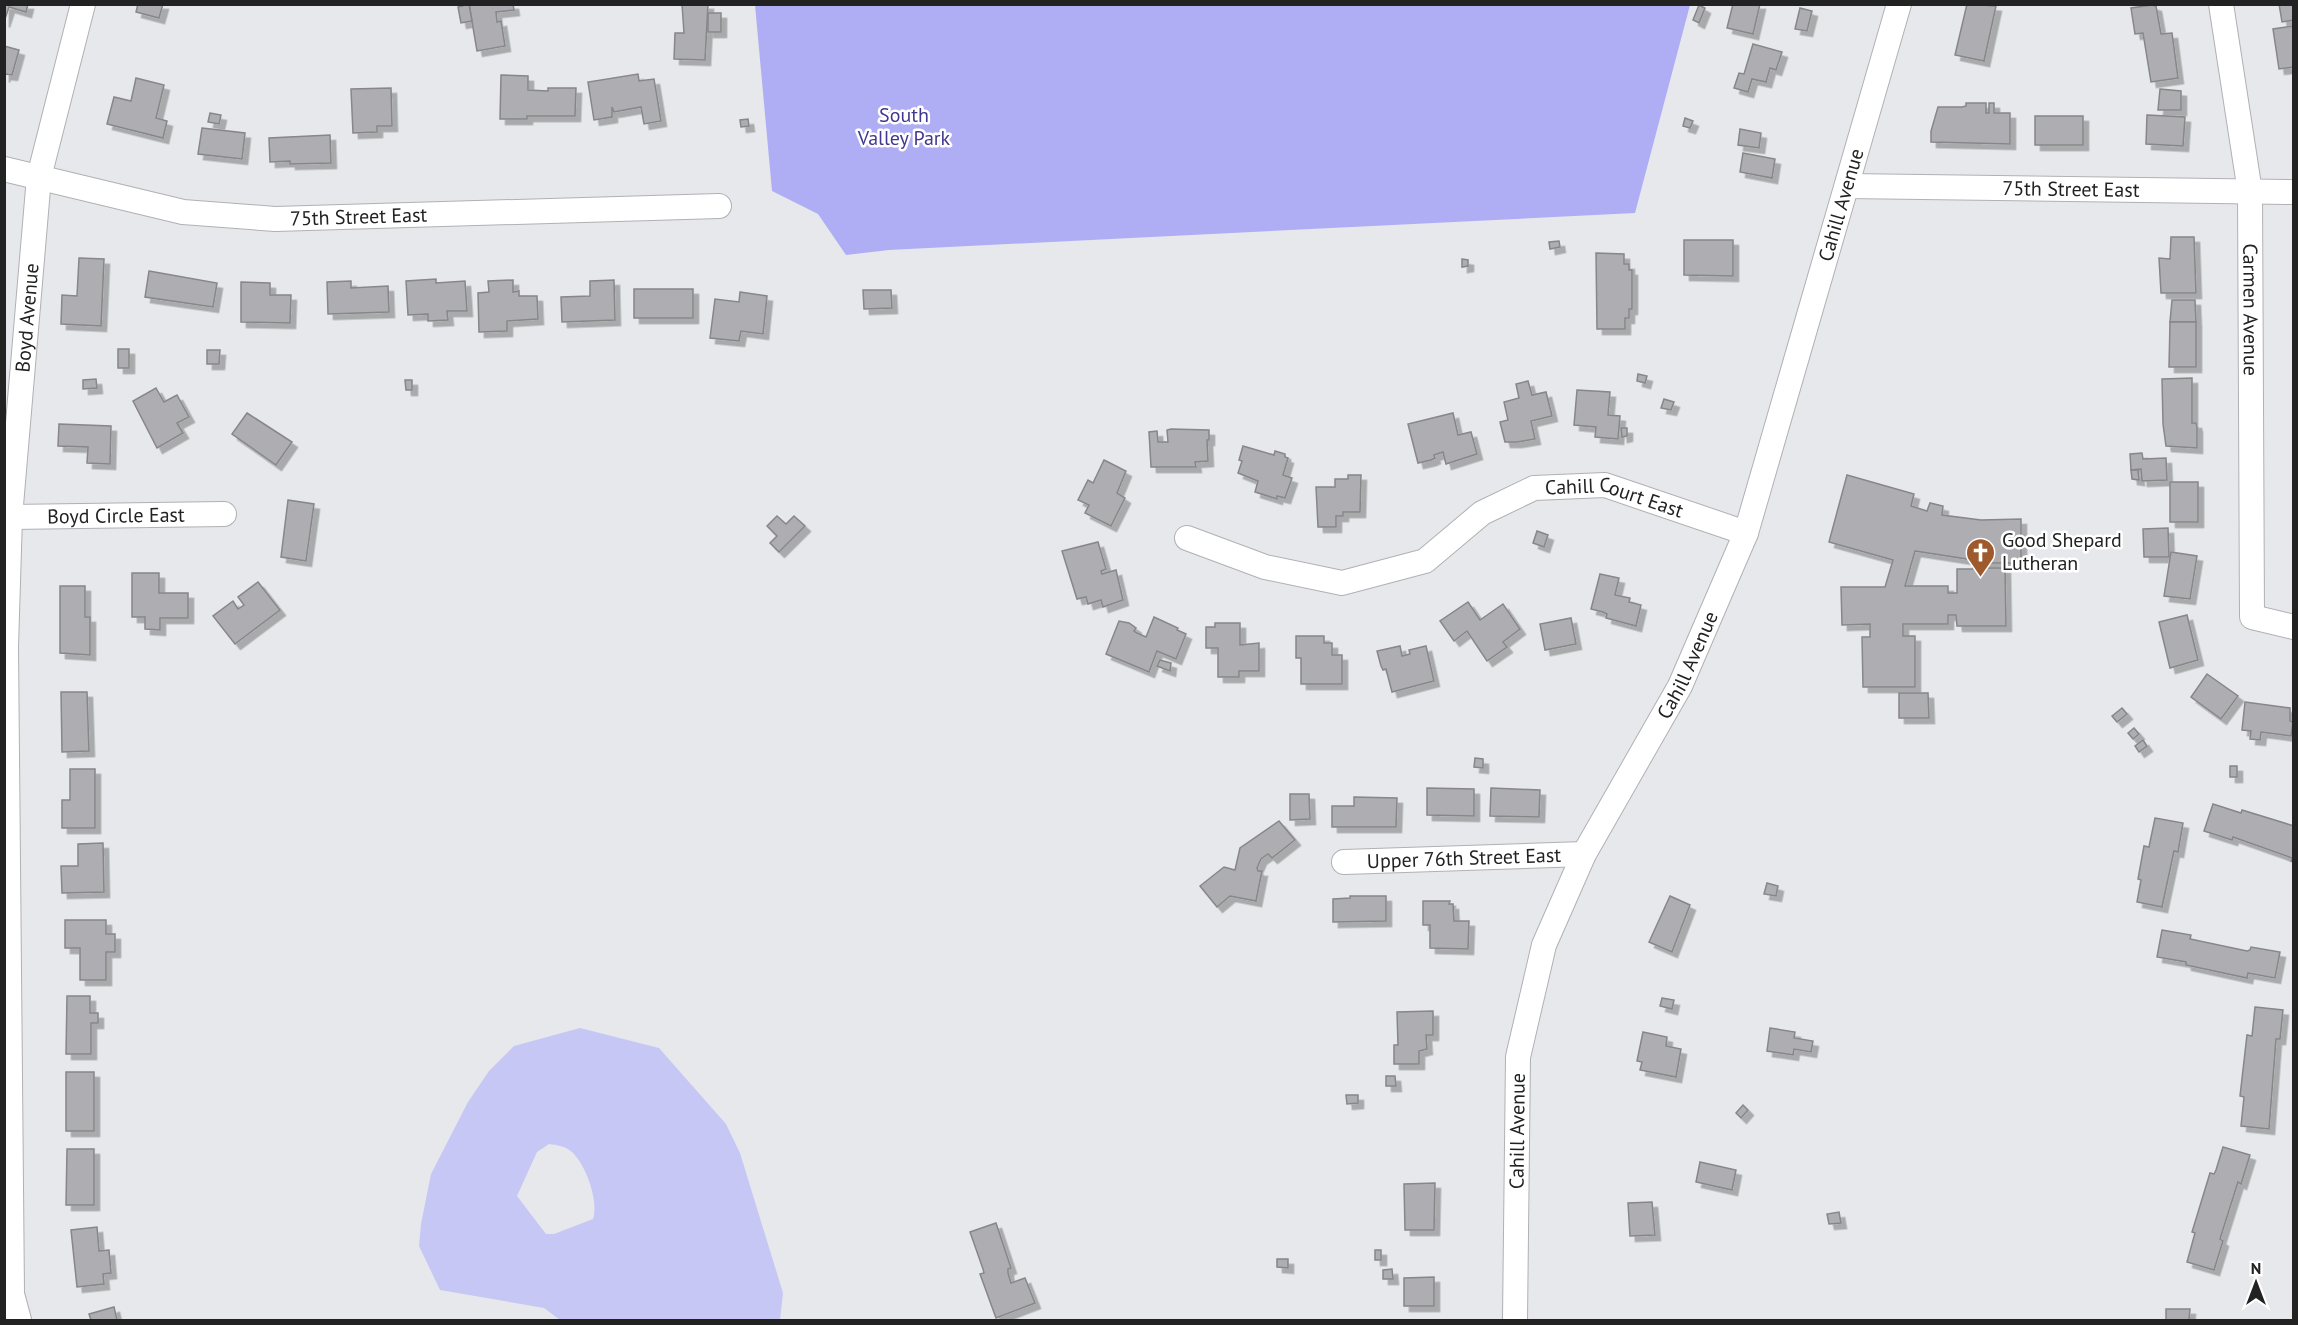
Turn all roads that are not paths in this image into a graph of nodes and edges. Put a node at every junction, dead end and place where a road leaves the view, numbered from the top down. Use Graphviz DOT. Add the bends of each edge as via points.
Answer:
graph roads {
  1 [pos="82,4"];
  2 [pos="1899,4"];
  3 [pos="2221,4"];
  4 [pos="4,169"];
  5 [pos="39,177"];
  6 [pos="1847,186"];
  7 [pos="2250,192"];
  8 [pos="2294,192"];
  9 [pos="719,206"];
  10 [pos="224,514"];
  11 [pos="10,517"];
  12 [pos="1746,533"];
  13 [pos="1187,538"];
  14 [pos="2294,627"];
  15 [pos="5,647"];
  16 [pos="1584,854"];
  17 [pos="1344,862"];
  18 [pos="19,1320"];
  19 [pos="1515,1320"];
  1 -- 5 [label="street, Boyd Avenue"];
  2 -- 6 [label="street, Cahill Avenue"];
  3 -- 7 [label="street, Carmen Avenue"];
  4 -- 5 [label="street, 75th Street East"];
  5 -- 9 [label="street, 75th Street East" via="183,212 275,219"];
  5 -- 11 [label="street, Boyd Avenue"];
  6 -- 7 [label="street, 75th Street East"];
  6 -- 12 [label="street, Cahill Avenue"];
  7 -- 8 [label="street, 75th Street East"];
  7 -- 14 [label="street, Carmen Avenue" via="2252,617"];
  10 -- 11 [label="street, Boyd Circle East"];
  11 -- 15 [label="street, Boyd Avenue"];
  12 -- 13 [label="street, Cahill Court East" via="1605,485 1534,488 1482,513 1425,561 1342,584 1265,567"];
  12 -- 16 [label="street, Cahill Avenue" via="1680,686"];
  15 -- 18 [label="street, Boyd Avenue" via="12,1294"];
  16 -- 17 [label="street, Upper 76th Street East"];
  16 -- 19 [label="street, Cahill Avenue" via="1544,945 1518,1056"];
}
